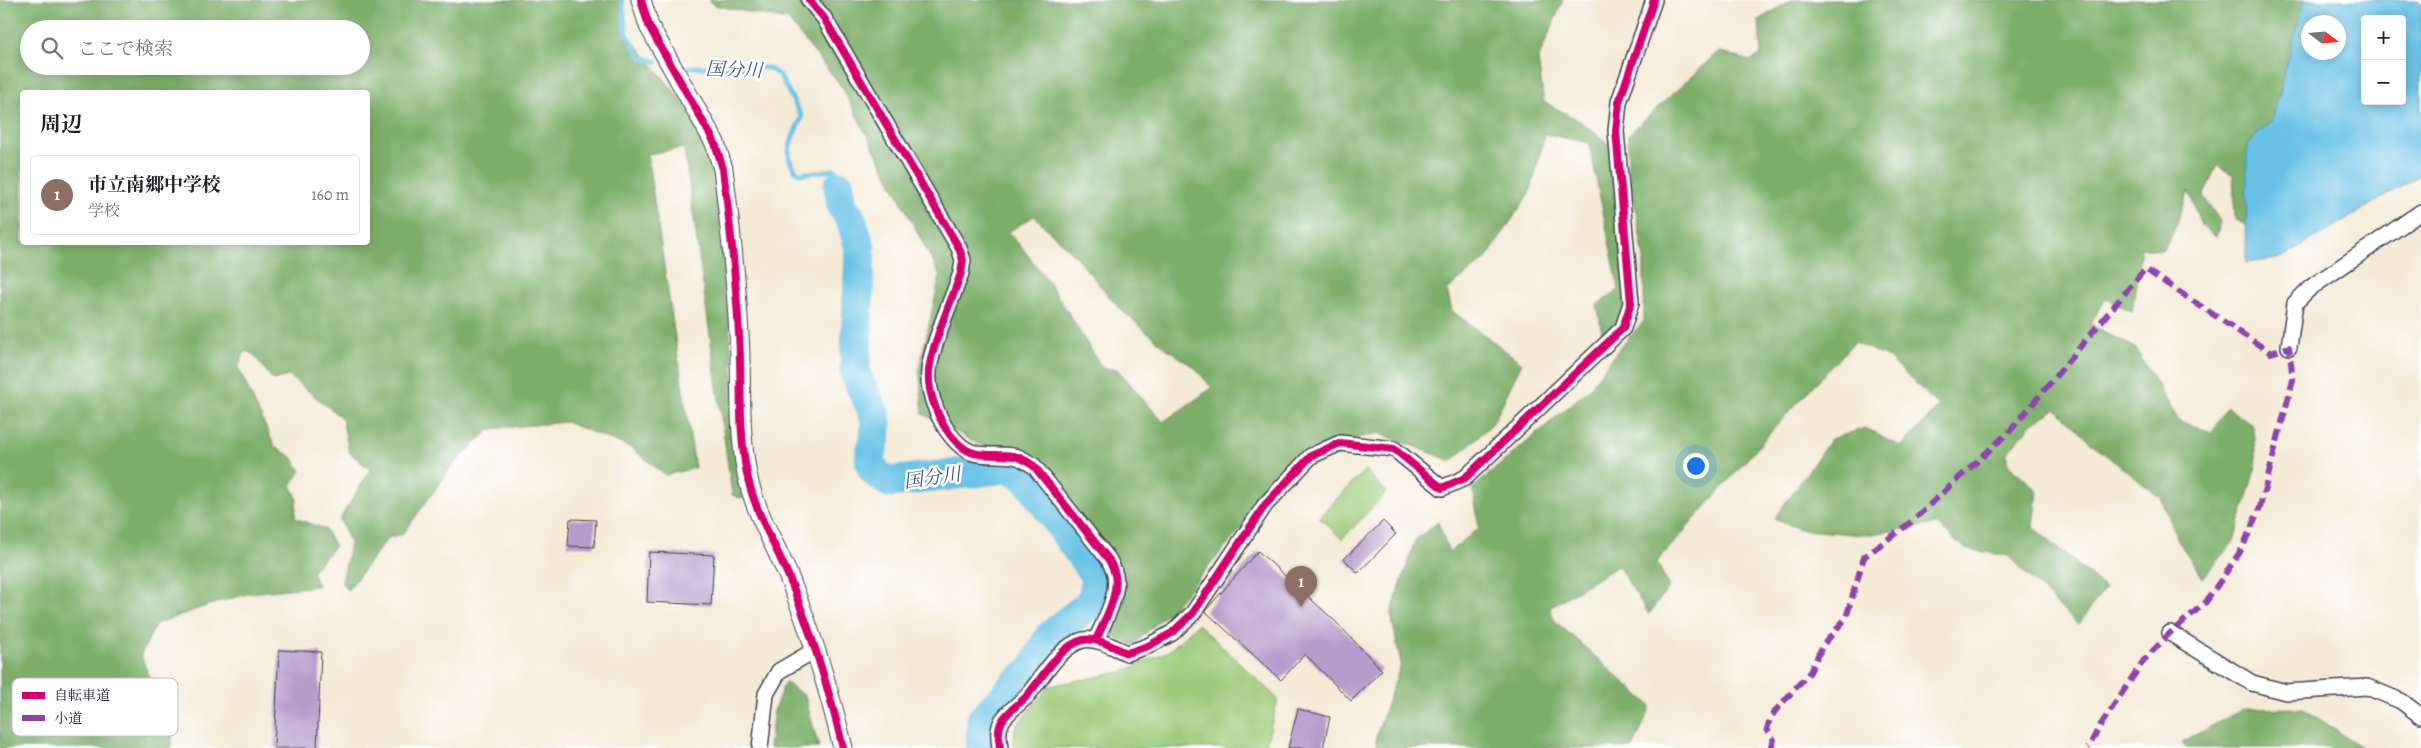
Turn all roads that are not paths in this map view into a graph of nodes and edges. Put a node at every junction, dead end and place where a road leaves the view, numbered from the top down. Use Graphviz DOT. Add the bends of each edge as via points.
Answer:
graph roads {
  1 [pos="640,0"];
  2 [pos="809,0"];
  3 [pos="1654,0"];
  4 [pos="2421,212"];
  5 [pos="2289,346"];
  6 [pos="2170,633"];
  7 [pos="1096,640"];
  8 [pos="815,650"];
  9 [pos="2421,716"];
  10 [pos="760,748"];
  11 [pos="843,748"];
  12 [pos="1000,748"];
  1 -- 8 [label="street" via="650,26 716,143 723,169 738,314 747,474 757,508 788,575"];
  2 -- 7 [label="street" via="824,18 959,248 961,273 929,365 937,414 965,449 980,455 1018,457 1034,466 1109,560 1115,575 1113,594"];
  3 -- 7 [label="street" via="1620,102 1616,131 1631,303 1624,328 1465,478 1442,488 1394,449 1340,443 1311,456 1265,505 1193,613 1172,634 1127,653"];
  4 -- 5 [label="street" via="2310,288 2295,303"];
  6 -- 9 [label="street" via="2252,683 2286,692 2367,687 2401,701"];
  7 -- 12 [label="street" via="1083,640 1061,653 1028,695 1002,721 998,731"];
  8 -- 10 [label="street" via="779,671 766,694"];
  8 -- 11 [label="street"];
}
